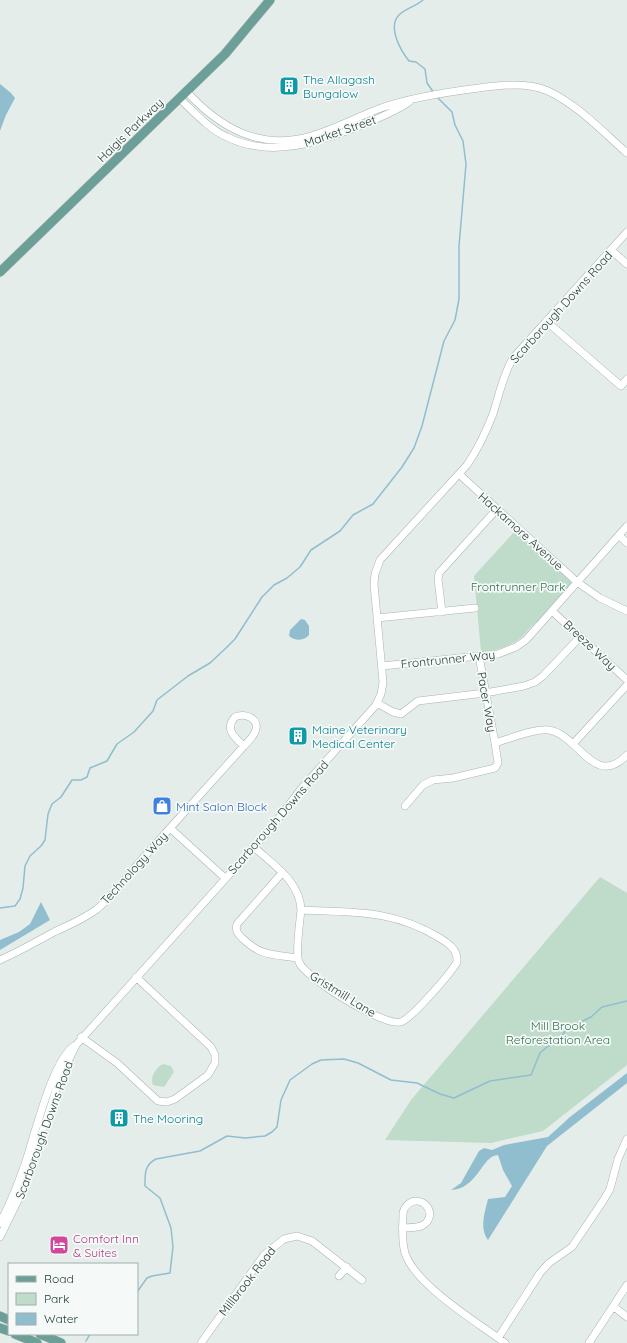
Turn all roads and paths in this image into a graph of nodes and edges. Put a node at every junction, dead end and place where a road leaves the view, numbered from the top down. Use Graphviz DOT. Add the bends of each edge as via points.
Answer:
graph roads {
  1 [pos="270,0"];
  2 [pos="187,92"];
  3 [pos="415,98"];
  4 [pos="180,99"];
  5 [pos="627,153"];
  6 [pos="627,232"];
  7 [pos="612,250"];
  8 [pos="627,264"];
  9 [pos="0,272"];
  10 [pos="546,321"];
  11 [pos="627,379"];
  12 [pos="458,474"];
  13 [pos="497,509"];
  14 [pos="627,526"];
  15 [pos="619,535"];
  16 [pos="627,543"];
  17 [pos="577,582"];
  18 [pos="475,608"];
  19 [pos="552,610"];
  20 [pos="627,611"];
  21 [pos="442,612"];
  22 [pos="378,618"];
  23 [pos="580,636"];
  24 [pos="479,656"];
  25 [pos="382,666"];
  26 [pos="627,680"];
  27 [pos="627,685"];
  28 [pos="485,693"];
  29 [pos="377,703"];
  30 [pos="495,742"];
  31 [pos="573,744"];
  32 [pos="244,746"];
  33 [pos="627,755"];
  34 [pos="405,806"];
  35 [pos="170,828"];
  36 [pos="254,847"];
  37 [pos="282,873"];
  38 [pos="225,878"];
  39 [pos="300,910"];
  40 [pos="298,958"];
  41 [pos="0,960"];
  42 [pos="136,977"];
  43 [pos="81,1037"];
  44 [pos="76,1044"];
  45 [pos="627,1139"];
  46 [pos="0,1223"];
  47 [pos="402,1228"];
  48 [pos="0,1237"];
  49 [pos="347,1267"];
  50 [pos="339,1276"];
  51 [pos="362,1280"];
  52 [pos="627,1285"];
  53 [pos="613,1306"];
  54 [pos="627,1317"];
  55 [pos="17,1335"];
  56 [pos="42,1335"];
  57 [pos="498,1338"];
  58 [pos="37,1343"];
  59 [pos="60,1343"];
  60 [pos="201,1343"];
  61 [pos="504,1343"];
  62 [pos="589,1343"];
  1 -- 2 [label="main road, Haigis Parkway" via="237,41"];
  2 -- 3 [label="street, Market Street" via="218,122 250,136 272,140 309,136"];
  2 -- 4 [label="main road, Haigis Parkway"];
  3 -- 4 [label="street, Market Street" via="400,108 345,132 318,141 282,148 264,148 228,138 217,132"];
  3 -- 5 [label="street, Market Street" via="499,86 529,87 547,91 578,110"];
  4 -- 9 [label="main road, Haigis Parkway"];
  6 -- 7 [label="street, Scarborough Downs Road"];
  7 -- 8 [label="street"];
  7 -- 10 [label="street, Scarborough Downs Road"];
  10 -- 11 [label="street" via="621,386"];
  10 -- 12 [label="street, Scarborough Downs Road" via="508,366 482,441"];
  12 -- 13 [label="street, Hackamore Avenue"];
  12 -- 22 [label="street, Scarborough Downs Road" via="380,560 374,580"];
  13 -- 17 [label="street, Hackamore Avenue"];
  13 -- 21 [label="street" via="439,573"];
  14 -- 15 [label="street, Frontrunner Way"];
  15 -- 16 [label="street"];
  15 -- 17 [label="street, Frontrunner Way"];
  17 -- 19 [label="street, Frontrunner Way"];
  17 -- 20 [label="street, Hackamore Avenue" via="600,598"];
  18 -- 21 [label="street"];
  19 -- 23 [label="street, Breeze Way"];
  19 -- 24 [label="street, Frontrunner Way" via="526,640 516,647 505,652"];
  21 -- 22 [label="street"];
  22 -- 25 [label="street, Scarborough Downs Road"];
  23 -- 26 [label="street, Breeze Way"];
  23 -- 28 [label="street" via="535,682"];
  24 -- 25 [label="street, Frontrunner Way"];
  24 -- 28 [label="street, Pacer Way"];
  25 -- 29 [label="street, Scarborough Downs Road" via="382,690"];
  27 -- 31 [label="street"];
  28 -- 29 [label="street" via="418,700 401,714"];
  28 -- 30 [label="street, Pacer Way"];
  29 -- 36 [label="street, Scarborough Downs Road"];
  30 -- 31 [label="street, Pacer Way" via="544,730 557,733"];
  30 -- 34 [label="street" via="498,763 495,768 426,782"];
  31 -- 33 [label="street, Pacer Way" via="601,766 619,762"];
  32 -- 32 [label="street, Technology Way" via="256,729 252,718 244,714 235,717 230,724 234,737"];
  32 -- 35 [label="street, Technology Way"];
  35 -- 38 [label="street"];
  35 -- 41 [label="street, Technology Way" via="95,910"];
  36 -- 37 [label="street"];
  36 -- 38 [label="street, Scarborough Downs Road"];
  37 -- 39 [label="street" via="297,891"];
  37 -- 40 [label="street" via="237,924 236,930 258,951"];
  38 -- 42 [label="street, Scarborough Downs Road"];
  39 -- 40 [label="street"];
  39 -- 40 [label="street, Gristmill Lane" via="357,912 397,918 427,931 450,945 457,959 452,970 410,1016 395,1022 367,1011 331,989 307,972"];
  42 -- 43 [label="street, Scarborough Downs Road"];
  42 -- 43 [label="street" via="211,1047 215,1060 210,1072 175,1099 167,1102 158,1101 117,1063"];
  43 -- 44 [label="street, Scarborough Downs Road"];
  44 -- 46 [label="street, Scarborough Downs Road" via="68,1050 56,1071 20,1178"];
  44 -- 48 [label="street, Scarborough Downs Road" via="60,1078 24,1188"];
  45 -- 57 [label="street" via="618,1159 610,1189 603,1201 572,1247 540,1272"];
  47 -- 47 [label="street" via="421,1227 426,1224 430,1214 428,1206 418,1201 407,1204"];
  47 -- 57 [label="street" via="406,1254 418,1276"];
  49 -- 50 [label="street"];
  49 -- 51 [label="street, Millbrook Road"];
  49 -- 60 [label="street, Millbrook Road" via="307,1239 291,1236 281,1240 264,1255"];
  52 -- 53 [label="street"];
  53 -- 54 [label="street"];
  53 -- 62 [label="street"];
  55 -- 58 [label="main road"];
  56 -- 59 [label="main road"];
  57 -- 61 [label="street"];
}
